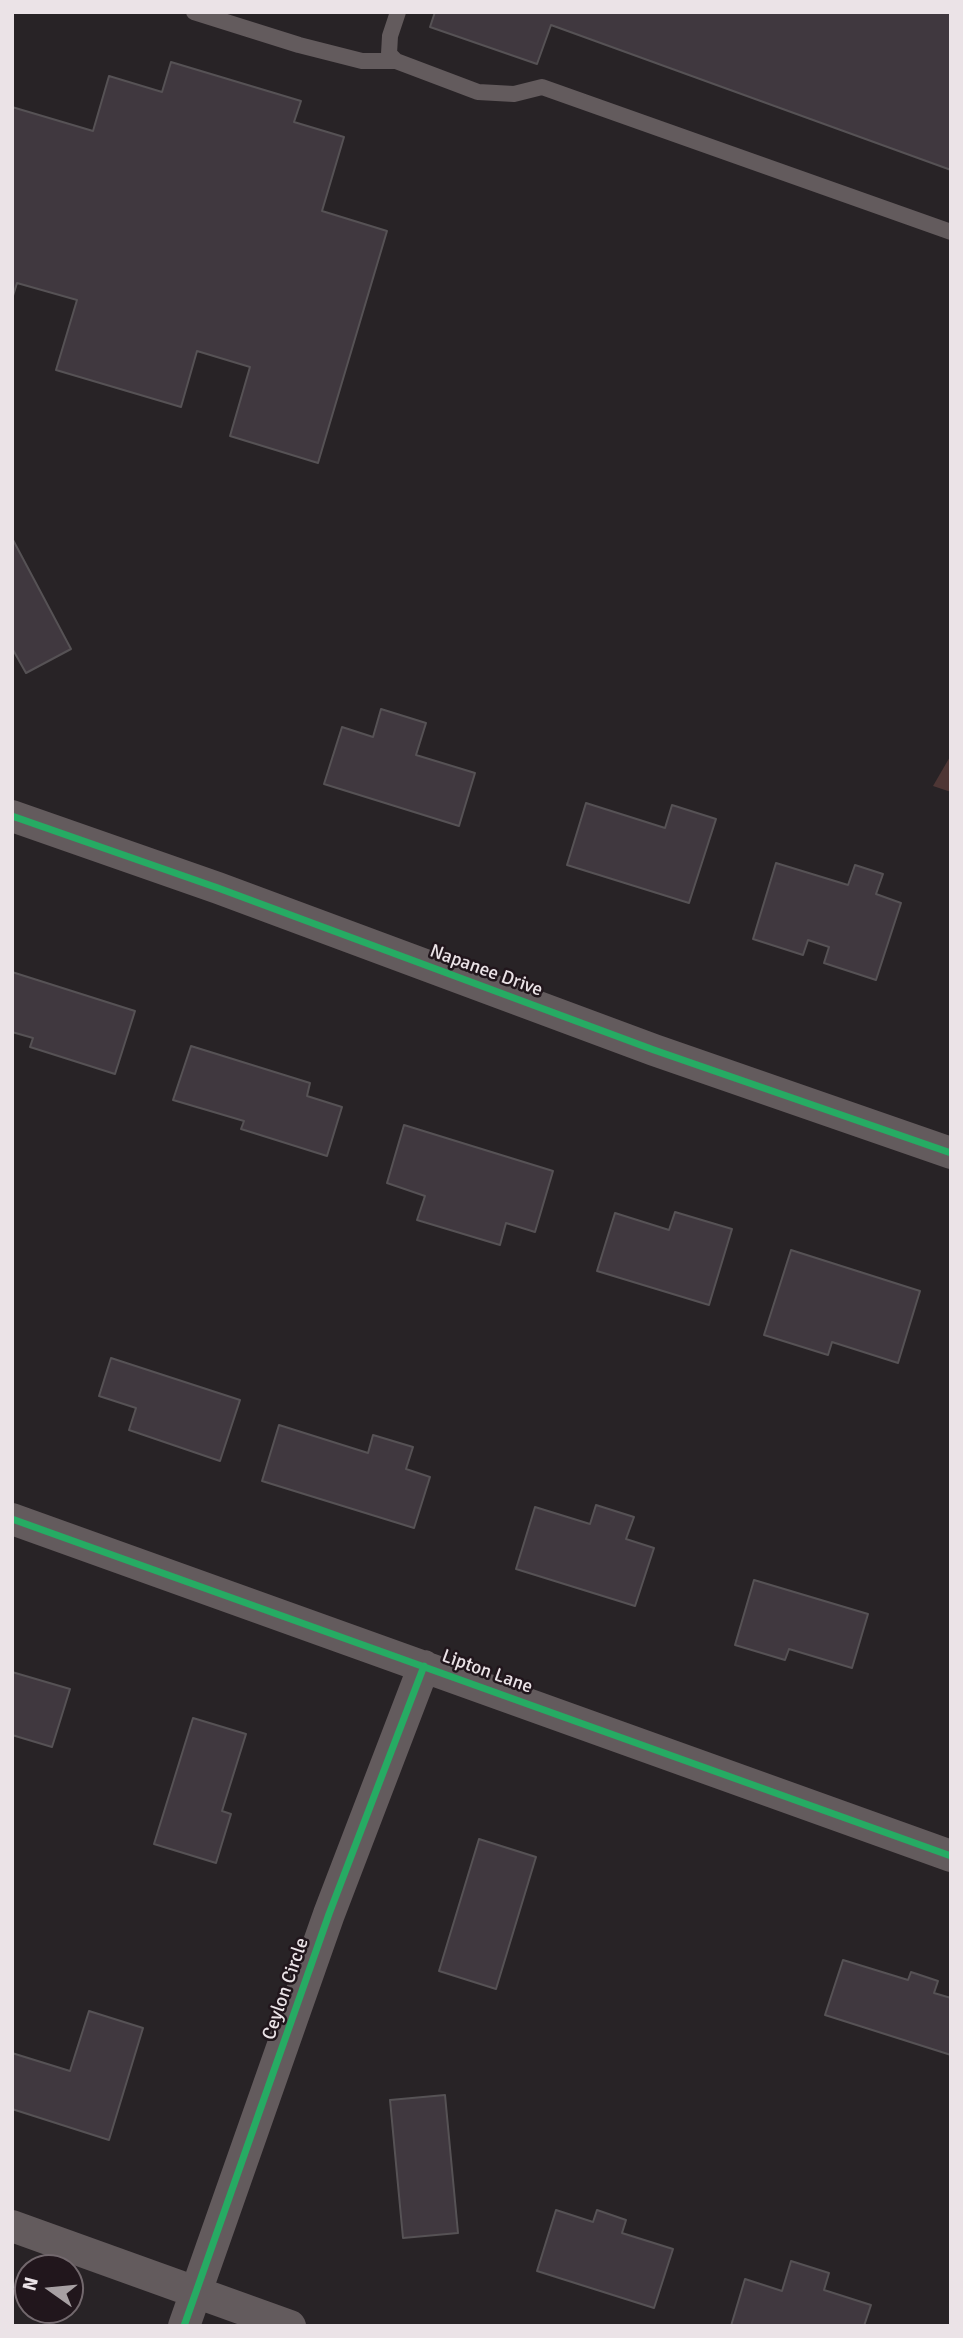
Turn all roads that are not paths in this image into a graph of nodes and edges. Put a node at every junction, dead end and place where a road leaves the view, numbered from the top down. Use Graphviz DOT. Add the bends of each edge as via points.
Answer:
graph roads {
  1 [pos="194,12"];
  2 [pos="398,12"];
  3 [pos="396,61"];
  4 [pos="951,232"];
  5 [pos="12,816"];
  6 [pos="951,1153"];
  7 [pos="12,1519"];
  8 [pos="424,1666"];
  9 [pos="951,1856"];
  10 [pos="12,2226"];
  11 [pos="196,2293"];
  12 [pos="184,2326"];
  13 [pos="290,2326"];
  1 -- 3 [label="lane" via="299,46 362,61"];
  2 -- 3 [label="lane" via="389,54"];
  3 -- 4 [label="lane" via="478,92 514,94 542,88"];
  5 -- 6 [label="street, Napanee Drive" via="654,1051"];
  7 -- 8 [label="street, Lipton Lane"];
  8 -- 9 [label="street, Lipton Lane"];
  8 -- 11 [label="street, Ceylon Circle" via="329,1914"];
  10 -- 11 [label="street"];
  11 -- 12 [label="street, Ceylon Circle"];
  11 -- 13 [label="street"];
}
